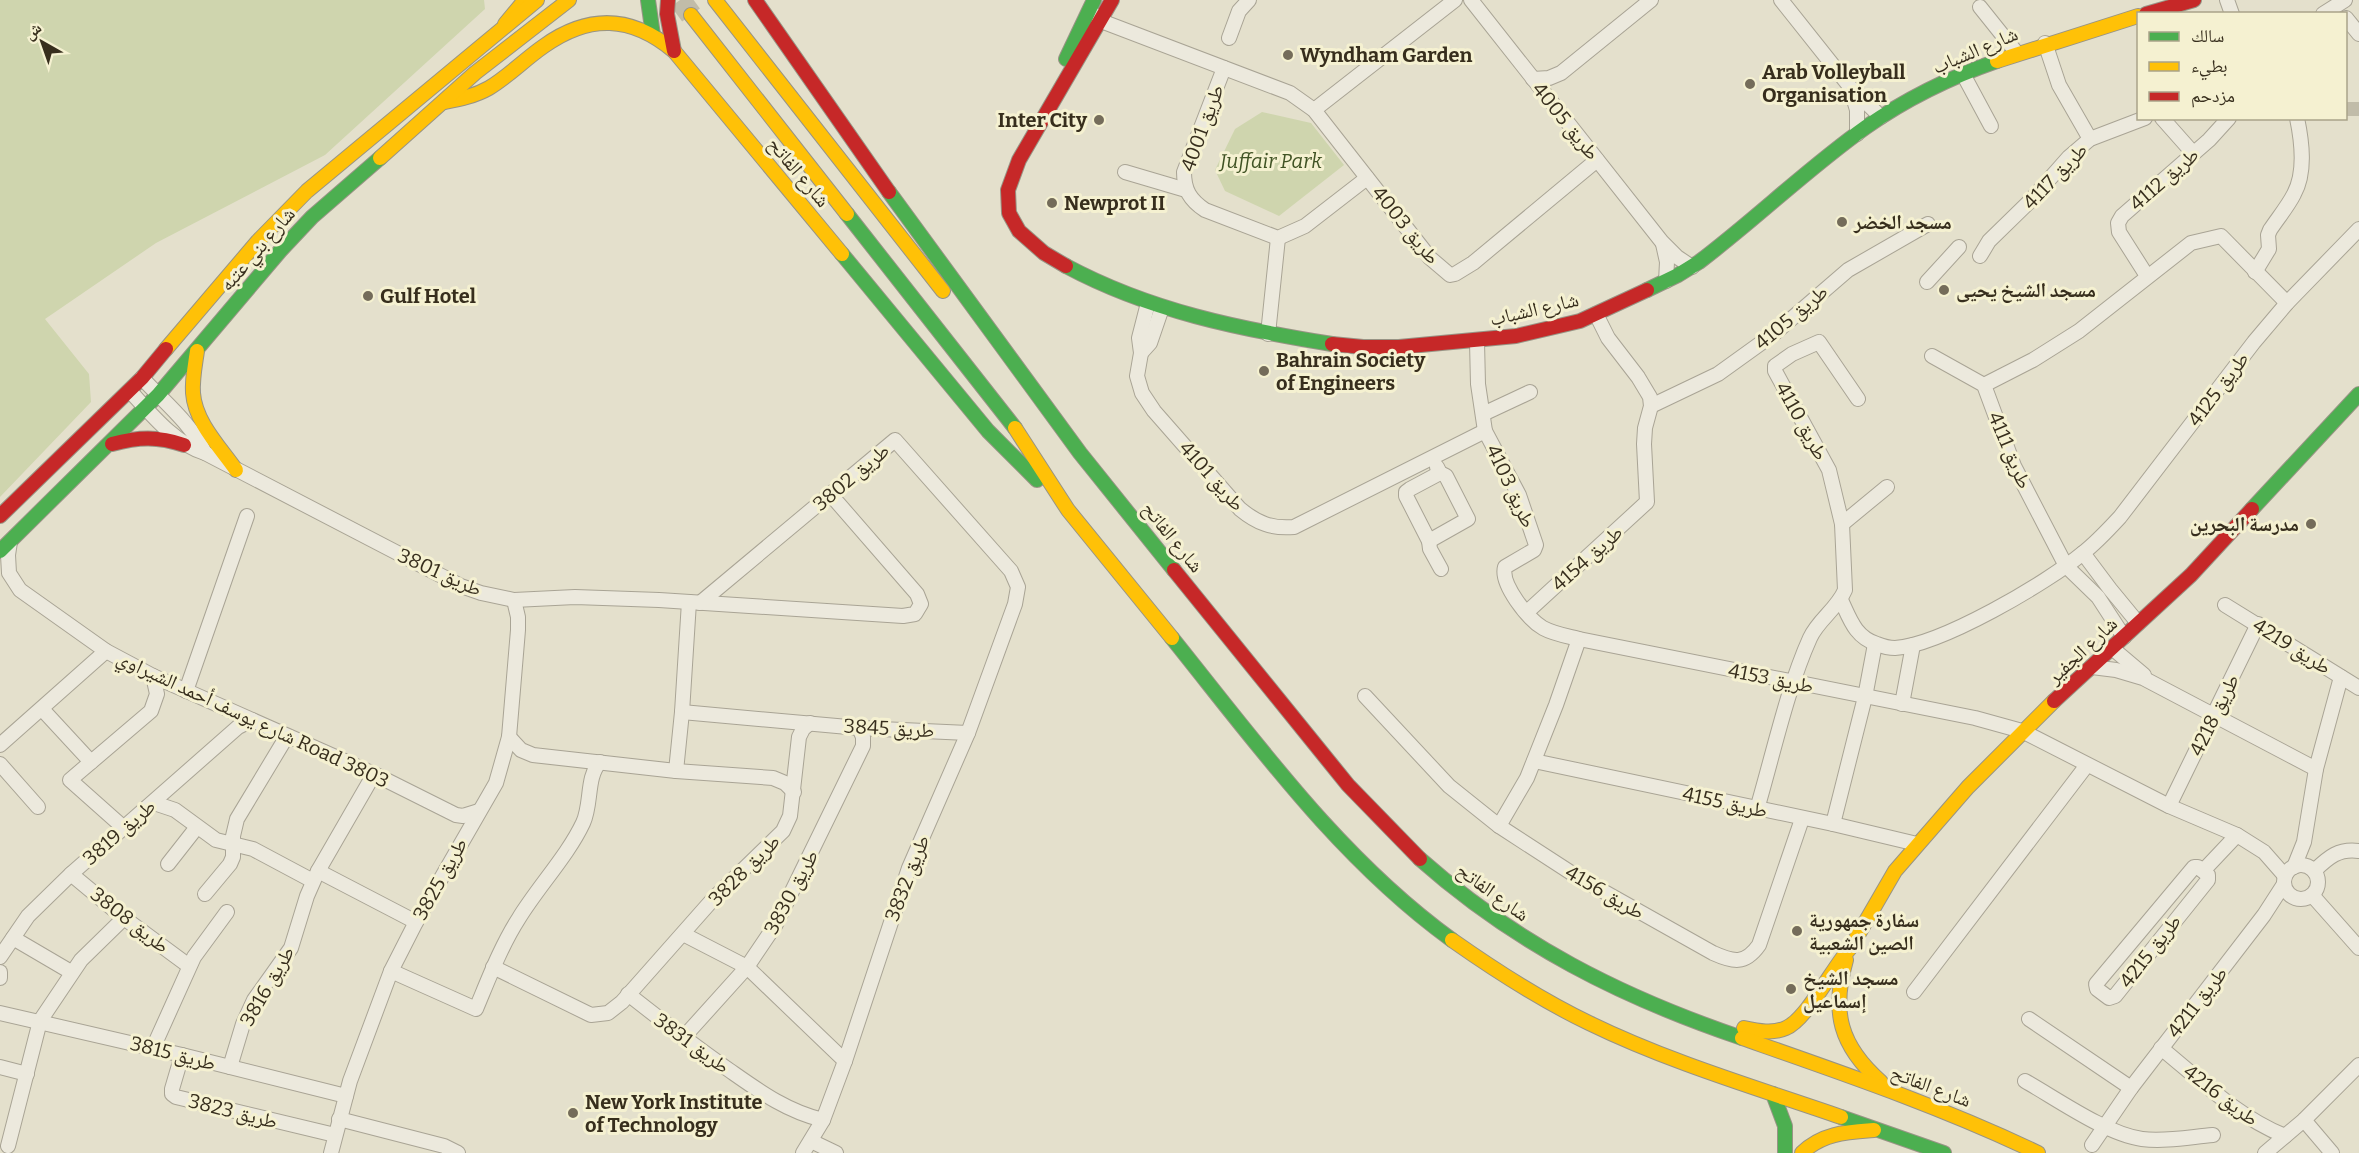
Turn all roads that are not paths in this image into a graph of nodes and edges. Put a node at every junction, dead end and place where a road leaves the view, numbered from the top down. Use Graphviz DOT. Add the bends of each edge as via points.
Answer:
graph roads {
  1 [pos="525,0"];
  2 [pos="537,0"];
  3 [pos="569,0"];
  4 [pos="648,0"];
  5 [pos="668,0"];
  6 [pos="715,0"];
  7 [pos="755,0"];
  8 [pos="1112,0"];
  9 [pos="1249,0"];
  10 [pos="1455,0"];
  11 [pos="1470,0"];
  12 [pos="1651,0"];
  13 [pos="1781,0"];
  14 [pos="2193,0"];
  15 [pos="1091,5"];
  16 [pos="1793,7"];
  17 [pos="1980,7"];
  18 [pos="2150,8"];
  19 [pos="691,15"];
  20 [pos="2137,17"];
  21 [pos="2347,19"];
  22 [pos="1101,21"];
  23 [pos="505,24"];
  24 [pos="2359,34"];
  25 [pos="653,35"];
  26 [pos="1229,38"];
  27 [pos="2045,43"];
  28 [pos="674,51"];
  29 [pos="2016,52"];
  30 [pos="1224,68"];
  31 [pos="1963,74"];
  32 [pos="1533,79"];
  33 [pos="1851,87"];
  34 [pos="445,102"];
  35 [pos="1050,104"];
  36 [pos="1314,110"];
  37 [pos="1881,117"];
  38 [pos="2140,120"];
  39 [pos="2164,120"];
  40 [pos="2227,120"];
  41 [pos="2298,120"];
  42 [pos="1991,126"];
  43 [pos="1857,134"];
  44 [pos="2090,139"];
  45 [pos="2193,153"];
  46 [pos="1597,160"];
  47 [pos="1125,172"];
  48 [pos="1367,178"];
  49 [pos="1186,189"];
  50 [pos="1928,224"];
  51 [pos="2359,229"];
  52 [pos="1278,238"];
  53 [pos="1662,242"];
  54 [pos="1959,246"];
  55 [pos="1980,256"];
  56 [pos="1692,267"];
  57 [pos="2255,272"];
  58 [pos="2147,276"];
  59 [pos="1666,281"];
  60 [pos="1927,282"];
  61 [pos="1148,303"];
  62 [pos="2287,303"];
  63 [pos="1162,308"];
  64 [pos="1596,314"];
  65 [pos="1268,334"];
  66 [pos="1477,342"];
  67 [pos="197,350"];
  68 [pos="1141,353"];
  69 [pos="1932,357"];
  70 [pos="142,378"];
  71 [pos="1984,385"];
  72 [pos="130,391"];
  73 [pos="1530,392"];
  74 [pos="2359,394"];
  75 [pos="158,395"];
  76 [pos="1858,399"];
  77 [pos="1651,406"];
  78 [pos="146,408"];
  79 [pos="1483,414"];
  80 [pos="1485,431"];
  81 [pos="109,445"];
  82 [pos="184,445"];
  83 [pos="205,453"];
  84 [pos="1080,453"];
  85 [pos="1432,457"];
  86 [pos="236,470"];
  87 [pos="1440,472"];
  88 [pos="1887,487"];
  89 [pos="831,495"];
  90 [pos="1068,510"];
  91 [pos="0,516"];
  92 [pos="247,516"];
  93 [pos="1842,524"];
  94 [pos="1429,540"];
  95 [pos="5,547"];
  96 [pos="2083,553"];
  97 [pos="2066,566"];
  98 [pos="1441,569"];
  99 [pos="2104,593"];
  100 [pos="514,600"];
  101 [pos="1841,600"];
  102 [pos="695,602"];
  103 [pos="1015,604"];
  104 [pos="2225,605"];
  105 [pos="1527,612"];
  106 [pos="2139,623"];
  107 [pos="2258,624"];
  108 [pos="2124,637"];
  109 [pos="1579,639"];
  110 [pos="1875,644"];
  111 [pos="1913,645"];
  112 [pos="2112,648"];
  113 [pos="106,651"];
  114 [pos="2092,667"];
  115 [pos="153,676"];
  116 [pos="2341,677"];
  117 [pos="1794,682"];
  118 [pos="2158,685"];
  119 [pos="2359,688"];
  120 [pos="186,691"];
  121 [pos="1365,696"];
  122 [pos="1865,697"];
  123 [pos="1902,704"];
  124 [pos="42,709"];
  125 [pos="682,712"];
  126 [pos="2214,717"];
  127 [pos="252,720"];
  128 [pos="810,723"];
  129 [pos="859,728"];
  130 [pos="2022,731"];
  131 [pos="968,733"];
  132 [pos="287,736"];
  133 [pos="508,736"];
  134 [pos="0,745"];
  135 [pos="1534,761"];
  136 [pos="91,762"];
  137 [pos="600,762"];
  138 [pos="0,764"];
  139 [pos="2087,765"];
  140 [pos="2316,769"];
  141 [pos="676,771"];
  142 [pos="374,774"];
  143 [pos="794,792"];
  144 [pos="154,803"];
  145 [pos="2169,806"];
  146 [pos="38,807"];
  147 [pos="1757,809"];
  148 [pos="479,811"];
  149 [pos="1802,819"];
  150 [pos="1833,824"];
  151 [pos="1499,826"];
  152 [pos="197,827"];
  153 [pos="124,828"];
  154 [pos="2237,834"];
  155 [pos="2304,842"];
  156 [pos="232,844"];
  157 [pos="1917,844"];
  158 [pos="2359,851"];
  159 [pos="168,864"];
  160 [pos="2312,870"];
  161 [pos="2203,871"];
  162 [pos="71,874"];
  163 [pos="315,876"];
  164 [pos="2288,876"];
  165 [pos="205,894"];
  166 [pos="2312,895"];
  167 [pos="2295,898"];
  168 [pos="227,912"];
  169 [pos="2264,915"];
  170 [pos="124,918"];
  171 [pos="416,921"];
  172 [pos="683,934"];
  173 [pos="13,938"];
  174 [pos="1851,947"];
  175 [pos="2359,948"];
  176 [pos="0,957"];
  177 [pos="189,966"];
  178 [pos="493,967"];
  179 [pos="747,967"];
  180 [pos="391,971"];
  181 [pos="0,972"];
  182 [pos="71,972"];
  183 [pos="0,978"];
  184 [pos="1914,992"];
  185 [pos="628,994"];
  186 [pos="0,1012"];
  187 [pos="2029,1019"];
  188 [pos="1694,1020"];
  189 [pos="40,1021"];
  190 [pos="683,1038"];
  191 [pos="153,1048"];
  192 [pos="2161,1048"];
  193 [pos="182,1055"];
  194 [pos="844,1061"];
  195 [pos="2359,1065"];
  196 [pos="0,1067"];
  197 [pos="230,1067"];
  198 [pos="27,1074"];
  199 [pos="2025,1081"];
  200 [pos="2131,1088"];
  201 [pos="1893,1092"];
  202 [pos="1773,1094"];
  203 [pos="345,1096"];
  204 [pos="339,1119"];
  205 [pos="823,1120"];
  206 [pos="2304,1120"];
  207 [pos="2105,1126"];
  208 [pos="1881,1130"];
  209 [pos="335,1136"];
  210 [pos="2213,1136"];
  211 [pos="2285,1136"];
  212 [pos="2092,1145"];
  213 [pos="8,1146"];
  214 [pos="807,1147"];
  215 [pos="331,1153"];
  216 [pos="458,1153"];
  217 [pos="836,1153"];
  218 [pos="1785,1153"];
  219 [pos="1802,1153"];
  220 [pos="1944,1153"];
  221 [pos="2038,1153"];
  222 [pos="2265,1153"];
  223 [pos="2332,1153"];
  1 -- 23 [label="main road"];
  2 -- 23 [label="main road, شارع بني عتبه"];
  3 -- 34 [label="main road, شارع بني عتبه"];
  4 -- 25 [label="main road"];
  5 -- 28 [label="main road"];
  6 -- 84 [label="main road, شارع الفاتح" via="1003,367"];
  7 -- 84 [label="main road, شارع الفاتح" via="881,181"];
  8 -- 22 [label="main road, شارع الشباب"];
  9 -- 26 [label="street" via="1239,10"];
  10 -- 36 [label="street"];
  11 -- 32 [label="street, طريق 4005"];
  12 -- 32 [label="street" via="1561,73"];
  13 -- 16 [label="street"];
  14 -- 18 [label="main road"];
  15 -- 22 [label="street, طريق 4003"];
  15 -- 35 [label="main road, شارع الشباب" via="1062,66"];
  16 -- 33 [label="street"];
  17 -- 29 [label="street"];
  19 -- 90 [label="main road, شارع الفاتح" via="1010,421"];
  20 -- 27 [label="main road, شارع الشباب"];
  21 -- 24 [label="street"];
  22 -- 30 [label="street, طريق 4003"];
  22 -- 35 [label="main road, شارع الشباب"];
  23 -- 70 [label="main road, شارع بني عتبه" via="290,207 234,267"];
  25 -- 28 [label="main road, شارع الفاتح"];
  25 -- 34 [label="main road, شارع الفاتح" via="615,22 576,27 552,39 487,89 459,101"];
  27 -- 29 [label="main road, شارع الشباب"];
  27 -- 44 [label="street" via="2060,86"];
  28 -- 90 [label="main road, شارع الفاتح" via="987,431"];
  29 -- 31 [label="main road, شارع الشباب"];
  30 -- 36 [label="street, طريق 4003" via="1290,93"];
  30 -- 49 [label="street, طريق 4001" via="1184,172"];
  31 -- 37 [label="main road, شارع الشباب"];
  31 -- 42 [label="street"];
  32 -- 46 [label="street, طريق 4005"];
  33 -- 37 [label="street"];
  33 -- 43 [label="street" via="1857,110"];
  34 -- 67 [label="main road, شارع بني عتبه" via="312,217"];
  35 -- 61 [label="main road, شارع الشباب" via="1011,177 1007,191 1010,218 1028,241 1061,262"];
  36 -- 48 [label="street, طريق 4003"];
  37 -- 43 [label="main road, شارع الشباب"];
  38 -- 44 [label="street, طريق 4117"];
  39 -- 45 [label="street"];
  40 -- 45 [label="street, طريق 4112"];
  41 -- 57 [label="street" via="2302,167 2295,192 2270,230 2269,249"];
  43 -- 56 [label="main road, شارع الشباب"];
  44 -- 55 [label="street, طريق 4117" via="1989,241"];
  45 -- 58 [label="street, طريق 4112" via="2136,202 2118,224 2119,232"];
  46 -- 48 [label="street, طريق 4003" via="1473,263 1450,275 1430,258"];
  46 -- 53 [label="street, طريق 4005"];
  47 -- 49 [label="street"];
  48 -- 52 [label="street" via="1305,226"];
  49 -- 52 [label="street, طريق 4001" via="1205,210"];
  50 -- 77 [label="street, طريق 4105" via="1848,270 1775,333 1718,374"];
  51 -- 62 [label="street, طريق 4125"];
  52 -- 65 [label="street"];
  53 -- 56 [label="street, طريق 4005"];
  53 -- 59 [label="street, طريق 4005"];
  54 -- 60 [label="street"];
  56 -- 59 [label="main road, شارع الشباب"];
  57 -- 58 [label="street" via="2221,236 2191,243"];
  57 -- 62 [label="street"];
  58 -- 71 [label="street" via="2079,331"];
  59 -- 64 [label="main road, شارع الشباب"];
  61 -- 63 [label="main road, شارع الشباب"];
  61 -- 68 [label="street, طريق 4101" via="1139,338"];
  62 -- 96 [label="street, طريق 4125" via="2221,383 2120,518"];
  63 -- 65 [label="main road, شارع الشباب"];
  63 -- 68 [label="street, طريق 4101" via="1150,343"];
  64 -- 66 [label="main road, شارع الشباب" via="1551,329"];
  64 -- 77 [label="street" via="1608,338 1645,387"];
  65 -- 66 [label="main road, شارع الشباب" via="1362,347"];
  66 -- 79 [label="street, طريق 4103"];
  67 -- 75 [label="main road, شارع بني عتبه"];
  67 -- 86 [label="main road" via="193,398 199,415"];
  68 -- 85 [label="street, طريق 4101" via="1137,376 1154,411 1240,509 1264,524 1294,527"];
  69 -- 71 [label="street"];
  70 -- 72 [label="main road, شارع بني عتبه"];
  70 -- 75 [label="street"];
  71 -- 97 [label="street, طريق 4111" via="2014,466"];
  72 -- 78 [label="street"];
  72 -- 91 [label="main road, شارع بني عتبه"];
  73 -- 79 [label="street"];
  74 -- 106 [label="main road, شارع الجفير" via="2191,575"];
  75 -- 78 [label="main road, شارع بني عتبه"];
  75 -- 83 [label="street" via="190,428"];
  76 -- 93 [label="street, طريق 4110" via="1820,342 1775,366 1774,371 1824,458"];
  77 -- 105 [label="street, طريق 4154" via="1644,444 1647,502"];
  78 -- 81 [label="main road, شارع بني عتبه"];
  78 -- 82 [label="street"];
  79 -- 80 [label="street, طريق 4103"];
  80 -- 85 [label="street, طريق 4101"];
  80 -- 105 [label="street, طريق 4103" via="1519,495 1536,545 1505,567 1508,588"];
  81 -- 82 [label="main road" via="146,436 168,438"];
  81 -- 95 [label="main road, شارع بني عتبه"];
  82 -- 83 [label="street, طريق 3801"];
  83 -- 86 [label="street, طريق 3801"];
  84 -- 188 [label="main road, شارع الفاتح" via="1348,785 1407,848 1472,904 1544,951 1621,990"];
  85 -- 87 [label="street"];
  86 -- 100 [label="street, طريق 3801" via="461,586"];
  87 -- 94 [label="street" via="1406,492"];
  87 -- 94 [label="street" via="1446,476 1468,519"];
  88 -- 93 [label="street"];
  89 -- 102 [label="street, طريق 3802"];
  89 -- 102 [label="street, طريق 3801" via="917,594 919,610 903,616"];
  89 -- 103 [label="street, طريق 3802" via="895,440 1011,571 1018,587"];
  90 -- 202 [label="main road, شارع الفاتح" via="1309,808 1418,915 1484,963 1562,1010 1645,1047"];
  92 -- 120 [label="street"];
  93 -- 101 [label="street, طريق 4110" via="1845,591"];
  94 -- 98 [label="street"];
  95 -- 113 [label="street, شارع يوسف أحمد الشيراوي Road 3803" via="9,573 20,590"];
  96 -- 97 [label="street"];
  96 -- 99 [label="street, طريق 4111"];
  97 -- 99 [label="street, طريق 4111"];
  97 -- 111 [label="street" via="1989,613"];
  99 -- 106 [label="street, طريق 4111"];
  99 -- 108 [label="street, طريق 4111"];
  100 -- 102 [label="street, طريق 3801" via="575,597"];
  100 -- 133 [label="street, طريق 3825" via="518,630"];
  101 -- 110 [label="street" via="1856,632"];
  101 -- 117 [label="street" via="1814,630"];
  102 -- 125 [label="street"];
  103 -- 131 [label="street, طريق 3832"];
  104 -- 107 [label="street, طريق 4219"];
  105 -- 109 [label="street, طريق 4153" via="1543,628"];
  106 -- 108 [label="main road, شارع الجفير"];
  107 -- 116 [label="street, طريق 4219"];
  107 -- 126 [label="street, طريق 4218"];
  108 -- 112 [label="main road, شارع الجفير"];
  109 -- 117 [label="street, طريق 4153"];
  109 -- 135 [label="street"];
  110 -- 111 [label="street" via="1893,648"];
  110 -- 122 [label="street"];
  111 -- 123 [label="street"];
  112 -- 114 [label="main road, شارع الجفير"];
  112 -- 118 [label="street"];
  113 -- 115 [label="street, شارع يوسف أحمد الشيراوي Road 3803"];
  113 -- 124 [label="street"];
  114 -- 118 [label="street" via="2128,673"];
  114 -- 130 [label="main road, شارع الجفير"];
  115 -- 120 [label="street, شارع يوسف أحمد الشيراوي Road 3803"];
  115 -- 136 [label="street" via="158,694 151,711"];
  116 -- 119 [label="street, طريق 4219"];
  116 -- 140 [label="street, طريق 4211"];
  117 -- 122 [label="street, طريق 4153"];
  117 -- 147 [label="street"];
  118 -- 126 [label="street"];
  120 -- 127 [label="street, شارع يوسف أحمد الشيراوي Road 3803"];
  121 -- 151 [label="street, طريق 4156" via="1449,786"];
  122 -- 123 [label="street, طريق 4153"];
  122 -- 150 [label="street"];
  123 -- 130 [label="street, طريق 4153"];
  124 -- 134 [label="street"];
  124 -- 136 [label="street"];
  125 -- 128 [label="street, طريق 3845"];
  125 -- 141 [label="street"];
  126 -- 140 [label="street"];
  126 -- 145 [label="street, طريق 4218"];
  127 -- 132 [label="street, شارع يوسف أحمد الشيراوي Road 3803"];
  127 -- 144 [label="street, طريق 3819" via="238,726"];
  128 -- 129 [label="street, طريق 3845"];
  128 -- 143 [label="street, طريق 3828" via="799,737"];
  129 -- 131 [label="street, طريق 3845"];
  129 -- 179 [label="street, طريق 3830" via="863,746 776,924"];
  130 -- 139 [label="street"];
  130 -- 157 [label="main road, شارع الجفير"];
  131 -- 194 [label="street, طريق 3832" via="909,868"];
  132 -- 142 [label="street, شارع يوسف أحمد الشيراوي Road 3803"];
  132 -- 156 [label="street" via="237,819"];
  133 -- 137 [label="street" via="521,750 533,755"];
  133 -- 148 [label="street, طريق 3825" via="496,783"];
  135 -- 147 [label="street, طريق 4155"];
  135 -- 151 [label="street"];
  136 -- 153 [label="street" via="70,780"];
  137 -- 141 [label="street"];
  137 -- 178 [label="street" via="594,770 588,809 579,830 518,919"];
  138 -- 146 [label="street"];
  139 -- 145 [label="street"];
  139 -- 184 [label="street"];
  140 -- 155 [label="street, طريق 4211"];
  141 -- 143 [label="street" via="773,778"];
  142 -- 148 [label="street, شارع يوسف أحمد الشيراوي Road 3803" via="456,815"];
  142 -- 163 [label="street, طريق 3816"];
  143 -- 172 [label="street, طريق 3828" via="783,831"];
  144 -- 152 [label="street" via="168,806"];
  144 -- 153 [label="street, طريق 3819"];
  145 -- 154 [label="street"];
  147 -- 149 [label="street, طريق 4155"];
  148 -- 171 [label="street, طريق 3825"];
  149 -- 150 [label="street, طريق 4155"];
  149 -- 151 [label="street, طريق 4156" via="1759,945 1753,954 1734,961 1576,876"];
  150 -- 157 [label="street, طريق 4155"];
  152 -- 156 [label="street" via="216,840"];
  152 -- 159 [label="street"];
  153 -- 162 [label="street, طريق 3819"];
  154 -- 161 [label="street, طريق 4215"];
  154 -- 164 [label="street" via="2264,852"];
  155 -- 160 [label="street, طريق 4211"];
  155 -- 164 [label="street, طريق 4211"];
  156 -- 163 [label="street"];
  156 -- 165 [label="street" via="230,864"];
  157 -- 174 [label="main road, شارع الجفير" via="1895,871"];
  158 -- 160 [label="street" via="2336,853"];
  160 -- 164 [label="street" via="2302,866"];
  160 -- 166 [label="street" via="2318,881"];
  161 -- 161 [label="street, طريق 4215" via="2194,867 2096,984 2097,989 2109,998 2115,996 2208,879"];
  162 -- 170 [label="street, طريق 3808"];
  162 -- 173 [label="street, طريق 3819" via="28,916"];
  163 -- 171 [label="street"];
  163 -- 197 [label="street, طريق 3816" via="291,948 254,1000"];
  164 -- 167 [label="street" via="2288,893"];
  164 -- 169 [label="street, طريق 4211"];
  166 -- 167 [label="street"];
  166 -- 175 [label="street"];
  167 -- 169 [label="street, طريق 4211"];
  168 -- 177 [label="street, طريق 3808"];
  169 -- 192 [label="street, طريق 4211"];
  170 -- 177 [label="street, طريق 3808"];
  170 -- 182 [label="street"];
  171 -- 180 [label="street, طريق 3825"];
  172 -- 179 [label="street"];
  172 -- 185 [label="street, طريق 3828"];
  173 -- 176 [label="street, طريق 3819"];
  173 -- 182 [label="street"];
  174 -- 188 [label="main road" via="1808,1011 1790,1026 1765,1032 1713,1020"];
  174 -- 201 [label="main road" via="1838,993 1844,1033 1864,1067"];
  177 -- 191 [label="street, طريق 3808"];
  178 -- 180 [label="street" via="476,1009"];
  178 -- 185 [label="street, طريق 3828" via="591,1015 608,1013"];
  179 -- 190 [label="street, طريق 3830"];
  179 -- 194 [label="street"];
  180 -- 203 [label="street, طريق 3825"];
  181 -- 183 [label="street"];
  182 -- 189 [label="street"];
  185 -- 190 [label="street, طريق 3831"];
  186 -- 189 [label="street, طريق 3815"];
  187 -- 200 [label="street"];
  188 -- 201 [label="main road, شارع الفاتح"];
  189 -- 191 [label="street, طريق 3815"];
  189 -- 198 [label="street"];
  190 -- 205 [label="street, طريق 3831" via="774,1102"];
  191 -- 193 [label="street, طريق 3815"];
  192 -- 200 [label="street, طريق 4211"];
  192 -- 211 [label="street, طريق 4216" via="2241,1113"];
  193 -- 197 [label="street, طريق 3815"];
  193 -- 209 [label="street, طريق 3823" via="172,1089 176,1097"];
  194 -- 205 [label="street, طريق 3832"];
  195 -- 206 [label="street, طريق 4216"];
  196 -- 198 [label="street"];
  197 -- 203 [label="street, طريق 3815"];
  198 -- 213 [label="street"];
  199 -- 207 [label="street"];
  200 -- 207 [label="street, طريق 4211"];
  201 -- 221 [label="main road, شارع الفاتح"];
  202 -- 208 [label="main road, شارع الفاتح"];
  202 -- 218 [label="main road" via="1785,1126"];
  203 -- 204 [label="street, طريق 3825"];
  204 -- 209 [label="street, طريق 3825"];
  204 -- 216 [label="street"];
  205 -- 214 [label="street, طريق 3832"];
  206 -- 211 [label="street, طريق 4216"];
  206 -- 223 [label="street"];
  207 -- 210 [label="street" via="2140,1139"];
  207 -- 212 [label="street, طريق 4211"];
  208 -- 219 [label="main road" via="1828,1135"];
  208 -- 220 [label="main road, شارع الفاتح"];
  209 -- 215 [label="street, طريق 3825"];
  211 -- 222 [label="street, طريق 4216"];
  214 -- 217 [label="street"];
}
